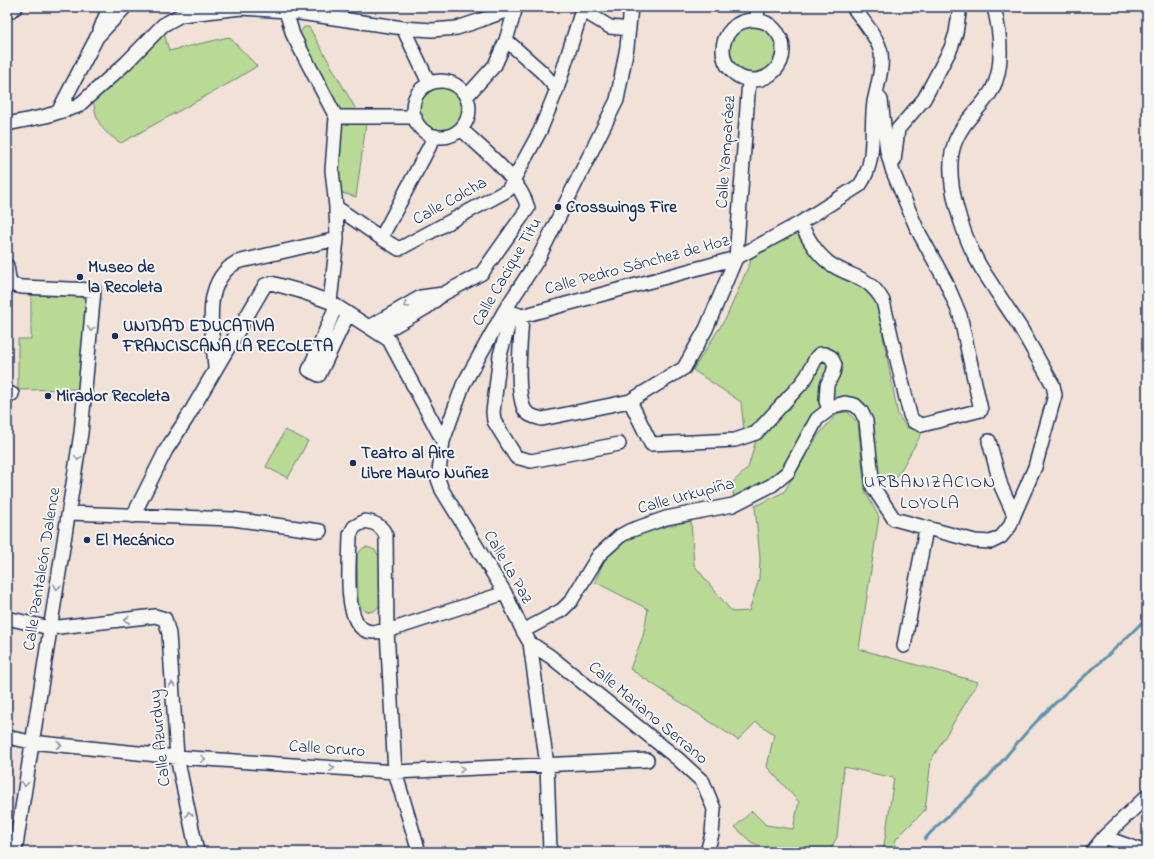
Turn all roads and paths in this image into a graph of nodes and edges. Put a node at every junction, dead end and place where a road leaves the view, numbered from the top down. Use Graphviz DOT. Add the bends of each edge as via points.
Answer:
graph roads {
  1 [pos="16,7"];
  2 [pos="109,7"];
  3 [pos="125,7"];
  4 [pos="507,7"];
  5 [pos="516,7"];
  6 [pos="630,7"];
  7 [pos="853,7"];
  8 [pos="960,7"];
  9 [pos="994,7"];
  10 [pos="581,8"];
  11 [pos="286,11"];
  12 [pos="7,13"];
  13 [pos="758,13"];
  14 [pos="403,28"];
  15 [pos="629,29"];
  16 [pos="97,37"];
  17 [pos="506,40"];
  18 [pos="749,80"];
  19 [pos="429,83"];
  20 [pos="558,89"];
  21 [pos="876,94"];
  22 [pos="466,97"];
  23 [pos="58,112"];
  24 [pos="336,117"];
  25 [pos="415,117"];
  26 [pos="7,124"];
  27 [pos="461,128"];
  28 [pos="435,136"];
  29 [pos="893,172"];
  30 [pos="514,181"];
  31 [pos="336,207"];
  32 [pos="800,223"];
  33 [pos="381,238"];
  34 [pos="337,239"];
  35 [pos="736,258"];
  36 [pos="7,266"];
  37 [pos="8,284"];
  38 [pos="333,304"];
  39 [pos="513,313"];
  40 [pos="348,314"];
  41 [pos="374,331"];
  42 [pos="216,368"];
  43 [pos="630,401"];
  44 [pos="829,410"];
  45 [pos="443,441"];
  46 [pos="989,441"];
  47 [pos="619,444"];
  48 [pos="70,513"];
  49 [pos="1014,514"];
  50 [pos="133,516"];
  51 [pos="926,529"];
  52 [pos="320,531"];
  53 [pos="505,594"];
  54 [pos="7,618"];
  55 [pos="50,628"];
  56 [pos="388,631"];
  57 [pos="523,631"];
  58 [pos="530,643"];
  59 [pos="904,646"];
  60 [pos="7,737"];
  61 [pos="31,742"];
  62 [pos="176,757"];
  63 [pos="647,760"];
  64 [pos="547,765"];
  65 [pos="395,772"];
  66 [pos="1147,796"];
  67 [pos="1104,837"];
  68 [pos="15,852"];
  69 [pos="197,852"];
  70 [pos="419,852"];
  71 [pos="550,852"];
  72 [pos="707,852"];
  73 [pos="1092,852"];
  74 [pos="1146,852"];
  1 -- 12 [label="street"];
  2 -- 16 [label="street"];
  3 -- 16 [label="street"];
  4 -- 14 [label="street" via="503,12 457,28"];
  5 -- 17 [label="street"];
  6 -- 15 [label="street, Calle Cacique Titu"];
  7 -- 21 [label="street, Calle Pedro Sánchez de Hoz" via="873,34 882,53"];
  8 -- 29 [label="street" via="952,48 924,98 898,129"];
  9 -- 49 [label="street" via="998,26 997,76 992,90 960,131 954,144 950,171 959,216 980,265 1028,341 1053,385 1055,395 1035,466"];
  10 -- 15 [label="street" via="610,27"];
  10 -- 20 [label="street, Calle Colcha"];
  11 -- 14 [label="street"];
  11 -- 23 [label="street" via="241,8 181,15 163,25 78,106"];
  11 -- 24 [label="street" via="292,35"];
  13 -- 18 [label="street, Calle Yamparáez" via="777,32 782,42 783,54 779,65 771,74 761,79"];
  13 -- 18 [label="street, Calle Yamparáez" via="735,26 727,34 723,45 724,57 729,68 738,76"];
  14 -- 19 [label="street"];
  15 -- 39 [label="street, Calle Cacique Titu" via="617,100"];
  16 -- 23 [label="street"];
  17 -- 20 [label="street"];
  17 -- 22 [label="street" via="495,65"];
  18 -- 35 [label="street, Calle Yamparáez"];
  19 -- 22 [label="street" via="438,81 455,84"];
  19 -- 25 [label="street" via="414,101"];
  20 -- 30 [label="street, Calle Colcha"];
  21 -- 29 [label="street" via="881,100 887,151"];
  21 -- 32 [label="street, Calle Pedro Sánchez de Hoz" via="867,175 860,185"];
  22 -- 27 [label="street" via="468,114"];
  23 -- 26 [label="street"];
  24 -- 25 [label="street"];
  24 -- 31 [label="street" via="332,170"];
  25 -- 28 [label="street" via="426,132"];
  27 -- 28 [label="street" via="453,134"];
  27 -- 30 [label="street"];
  28 -- 33 [label="street"];
  29 -- 32 [label="street" via="917,229 946,282 960,315 981,410 922,425 913,421 883,301 877,290 820,256"];
  30 -- 33 [label="street, Calle Colcha" via="508,190 399,249"];
  30 -- 41 [label="street" via="528,208 482,273 443,294 421,297"];
  31 -- 33 [label="street"];
  31 -- 34 [label="street"];
  32 -- 35 [label="street, Calle Pedro Sánchez de Hoz"];
  34 -- 38 [label="street"];
  34 -- 42 [label="street" via="237,262 228,267 220,276 212,295"];
  35 -- 39 [label="street, Calle Pedro Sánchez de Hoz"];
  35 -- 43 [label="street, Calle Yamparáez" via="706,329 684,368"];
  36 -- 37 [label="street"];
  37 -- 48 [label="street, Calle Pantaleón Dalence, one-way" via="22,287 94,290 81,433"];
  38 -- 40 [label="street"];
  38 -- 40 [label="street" via="309,370 319,375"];
  38 -- 42 [label="street" via="300,291 271,283 266,285"];
  39 -- 43 [label="street, Calle Yamparáez" via="519,389 525,410 532,417 542,419"];
  39 -- 45 [label="street, Calle Cacique Titu" via="463,385"];
  39 -- 47 [label="street" via="500,355 493,412 494,421 516,457 531,461"];
  40 -- 41 [label="street"];
  41 -- 45 [label="street" via="389,340"];
  42 -- 50 [label="street" via="166,450"];
  43 -- 44 [label="street" via="651,444 736,440 756,433 807,376 816,358 820,354 825,354 831,357 835,365 827,385 826,401"];
  44 -- 51 [label="street, Calle Urkupiña" via="845,403 855,405 861,411 866,421 873,487 894,519"];
  44 -- 57 [label="street, Calle Urkupiña" via="817,419 788,472 772,485 733,505 666,518 620,536 599,555 571,601 562,610"];
  45 -- 53 [label="street, Calle La Paz" via="438,479 442,490"];
  46 -- 49 [label="street" via="1001,486"];
  48 -- 50 [label="street"];
  48 -- 55 [label="street, Calle Pantaleón Dalence, one-way"];
  49 -- 51 [label="street, Calle Urkupiña" via="1010,526 991,542 975,541"];
  50 -- 52 [label="street" via="233,519"];
  51 -- 59 [label="street"];
  53 -- 56 [label="street"];
  53 -- 57 [label="street, Calle La Paz"];
  54 -- 55 [label="street"];
  55 -- 61 [label="street, Calle Pantaleón Dalence"];
  62 -- 55 [label="street, Calle Azurduy, one-way" via="169,634 165,619 154,616"];
  56 -- 56 [label="street" via="372,632 363,629 357,622 350,604 350,535 354,527 365,521 378,525 386,536"];
  56 -- 65 [label="street"];
  57 -- 58 [label="street, Calle La Paz"];
  58 -- 64 [label="street, Calle La Paz"];
  58 -- 72 [label="street, Calle Mariano Serrano" via="551,656 703,782 714,809 712,834"];
  60 -- 61 [label="street, Calle Oruro"];
  61 -- 62 [label="street, Calle Oruro, one-way"];
  61 -- 68 [label="street, Calle Pantaleón Dalence, one-way"];
  62 -- 65 [label="street, Calle Oruro, one-way"];
  69 -- 62 [label="street, Calle Azurduy, one-way"];
  63 -- 64 [label="street, Calle Oruro"];
  65 -- 64 [label="street, Calle Oruro, one-way"];
  64 -- 71 [label="street, Calle La Paz"];
  65 -- 70 [label="street"];
  66 -- 67 [label="street"];
  67 -- 73 [label="street"];
  67 -- 74 [label="street"];
}
